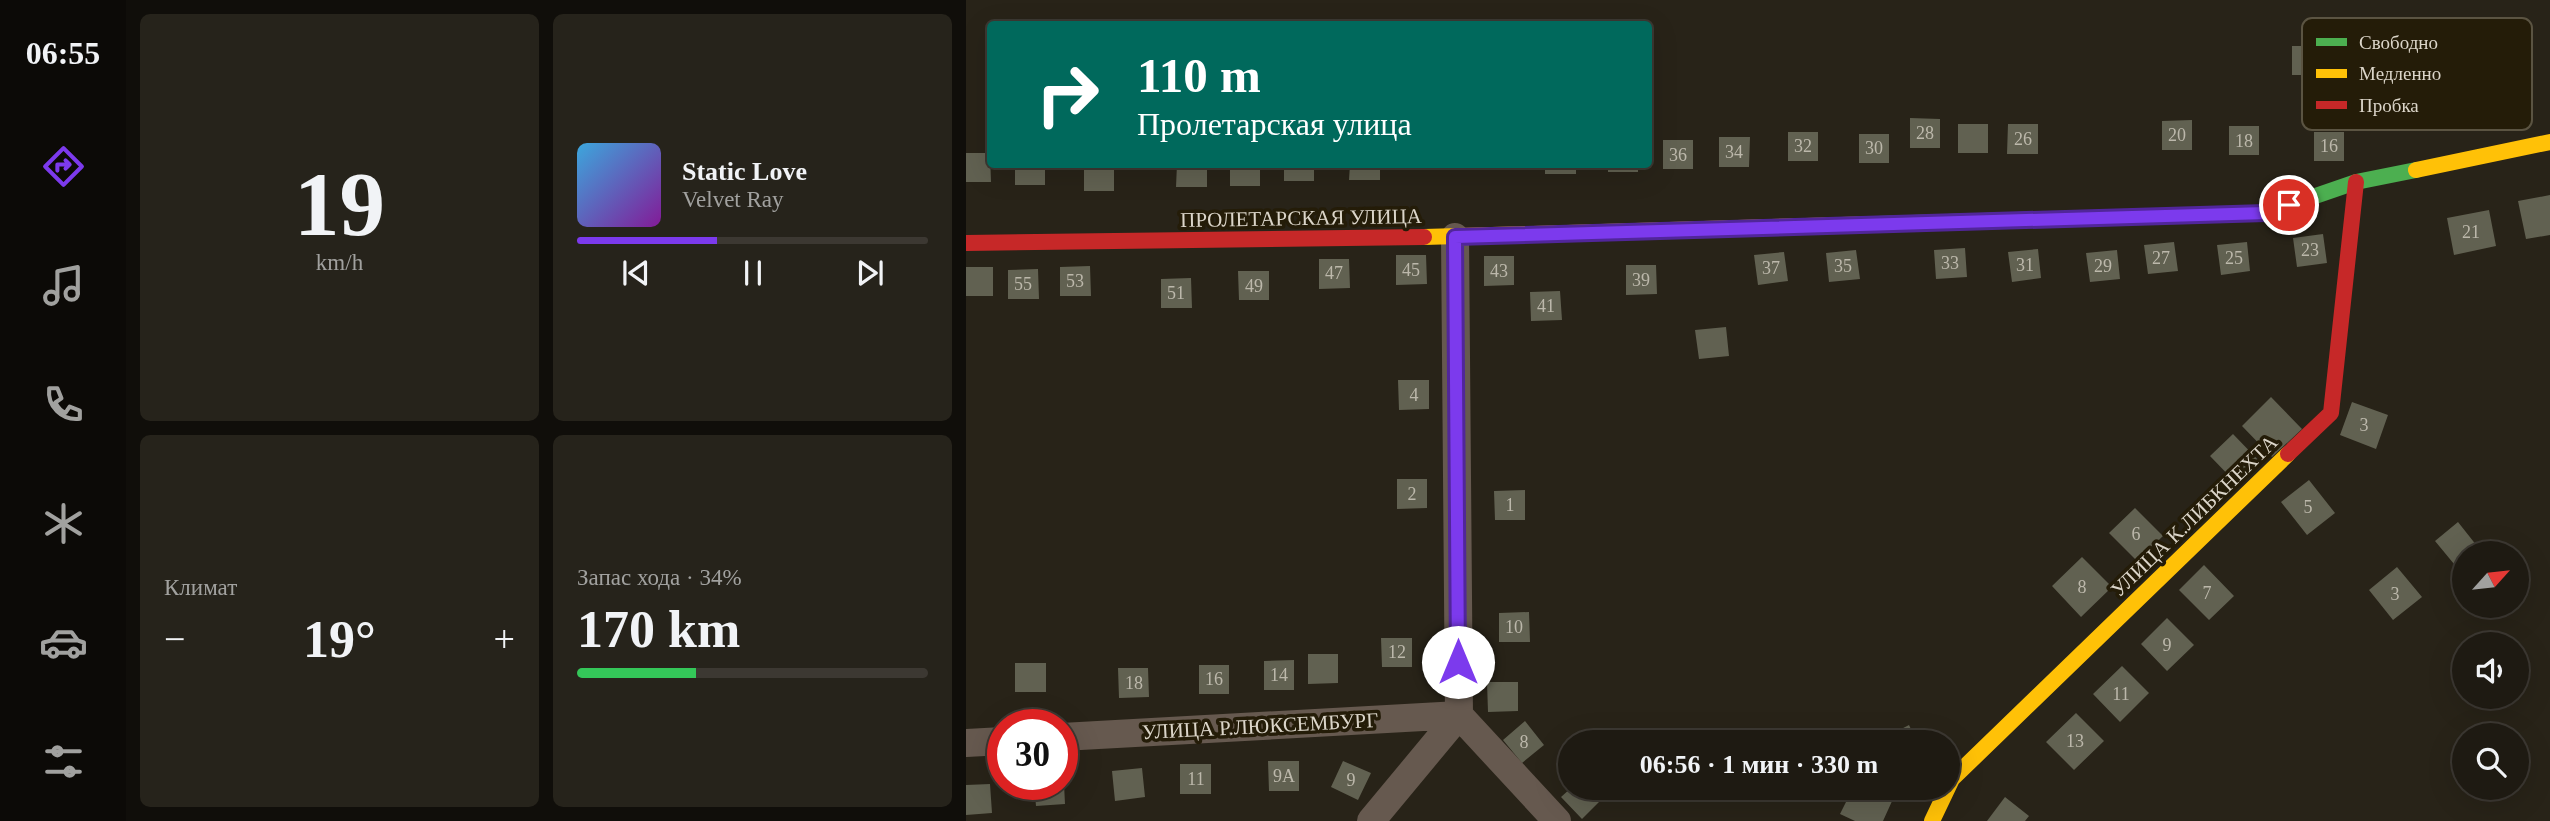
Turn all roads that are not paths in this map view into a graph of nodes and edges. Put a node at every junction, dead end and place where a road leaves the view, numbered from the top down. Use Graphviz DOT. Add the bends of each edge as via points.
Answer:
graph roads {
  1 [pos="2550,142"];
  2 [pos="2356,182"];
  3 [pos="1455,237"];
  4 [pos="966,243"];
  5 [pos="1459,715"];
  6 [pos="1078,736"];
  7 [pos="987,742"];
  8 [pos="966,743"];
  9 [pos="1371,821"];
  10 [pos="1557,821"];
  11 [pos="1933,821"];
  1 -- 2 [label="street, ПРОЛЕТАРСКАЯ УЛИЦА"];
  2 -- 3 [label="street, ПРОЛЕТАРСКАЯ УЛИЦА" via="2266,213"];
  2 -- 11 [label="street, УЛИЦА К.ЛИБКНЕХТА" via="2331,413 1952,779"];
  3 -- 4 [label="street, ПРОЛЕТАРСКАЯ УЛИЦА"];
  3 -- 5 [label="street"];
  5 -- 6 [label="street, УЛИЦА Р.ЛЮКСЕМБУРГ"];
  5 -- 9 [label="street"];
  5 -- 10 [label="street"];
  7 -- 8 [label="street"];
}
